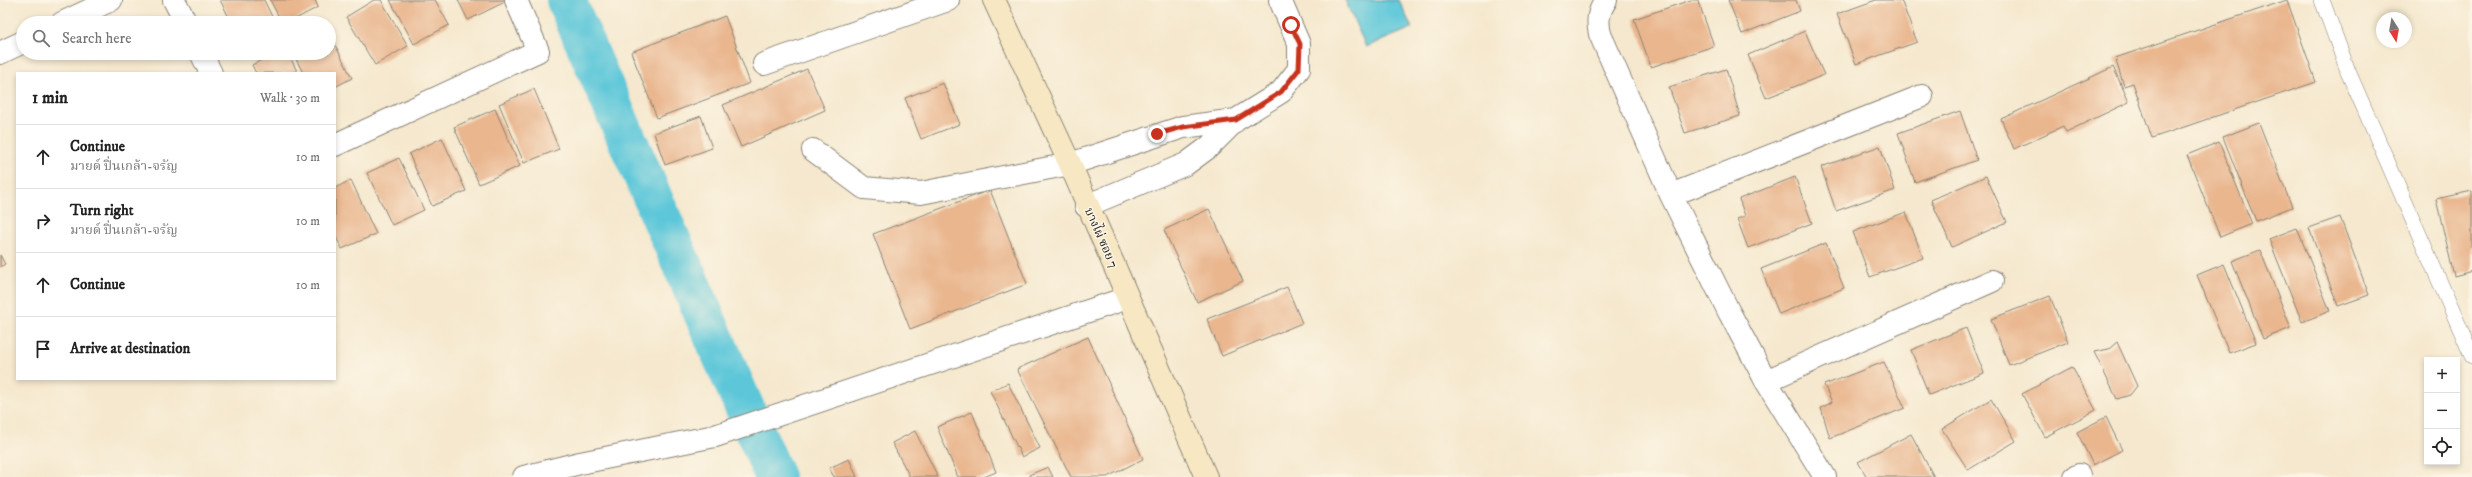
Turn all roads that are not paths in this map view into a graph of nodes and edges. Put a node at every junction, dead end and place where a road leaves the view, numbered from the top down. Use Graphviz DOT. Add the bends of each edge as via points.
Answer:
graph roads {
  1 [pos="111,0"];
  2 [pos="174,0"];
  3 [pos="516,0"];
  4 [pos="948,0"];
  5 [pos="994,0"];
  6 [pos="1280,0"];
  7 [pos="1606,0"];
  8 [pos="2322,0"];
  9 [pos="77,16"];
  10 [pos="182,16"];
  11 [pos="16,45"];
  12 [pos="0,53"];
  13 [pos="204,60"];
  14 [pos="764,64"];
  15 [pos="210,72"];
  16 [pos="1922,96"];
  17 [pos="1236,120"];
  18 [pos="336,146"];
  19 [pos="813,150"];
  20 [pos="1070,164"];
  21 [pos="1671,196"];
  22 [pos="1086,206"];
  23 [pos="1992,281"];
  24 [pos="1127,298"];
  25 [pos="2472,356"];
  26 [pos="1766,381"];
  27 [pos="583,470"];
  28 [pos="524,477"];
  29 [pos="1206,477"];
  30 [pos="1825,477"];
  1 -- 9 [label="street"];
  2 -- 10 [label="street"];
  3 -- 18 [label="street" via="538,52"];
  4 -- 14 [label="street"];
  5 -- 20 [label="street, บางไผ่ ซอย 7"];
  6 -- 17 [label="street" via="1300,44 1299,69 1281,92"];
  7 -- 21 [label="street" via="1600,8 1597,23 1600,34"];
  8 -- 25 [label="lane" via="2348,71"];
  11 -- 12 [label="street"];
  13 -- 15 [label="street"];
  16 -- 21 [label="street"];
  17 -- 20 [label="street" via="1176,129"];
  17 -- 22 [label="street" via="1209,148 1186,164"];
  19 -- 20 [label="street" via="864,188 921,193"];
  20 -- 22 [label="street, บางไผ่ ซอย 7"];
  21 -- 26 [label="street"];
  22 -- 24 [label="street, บางไผ่ ซอย 7"];
  23 -- 26 [label="street"];
  24 -- 27 [label="street" via="715,436"];
  24 -- 29 [label="street, บางไผ่ ซอย 7"];
  26 -- 30 [label="street"];
  27 -- 28 [label="street"];
}
